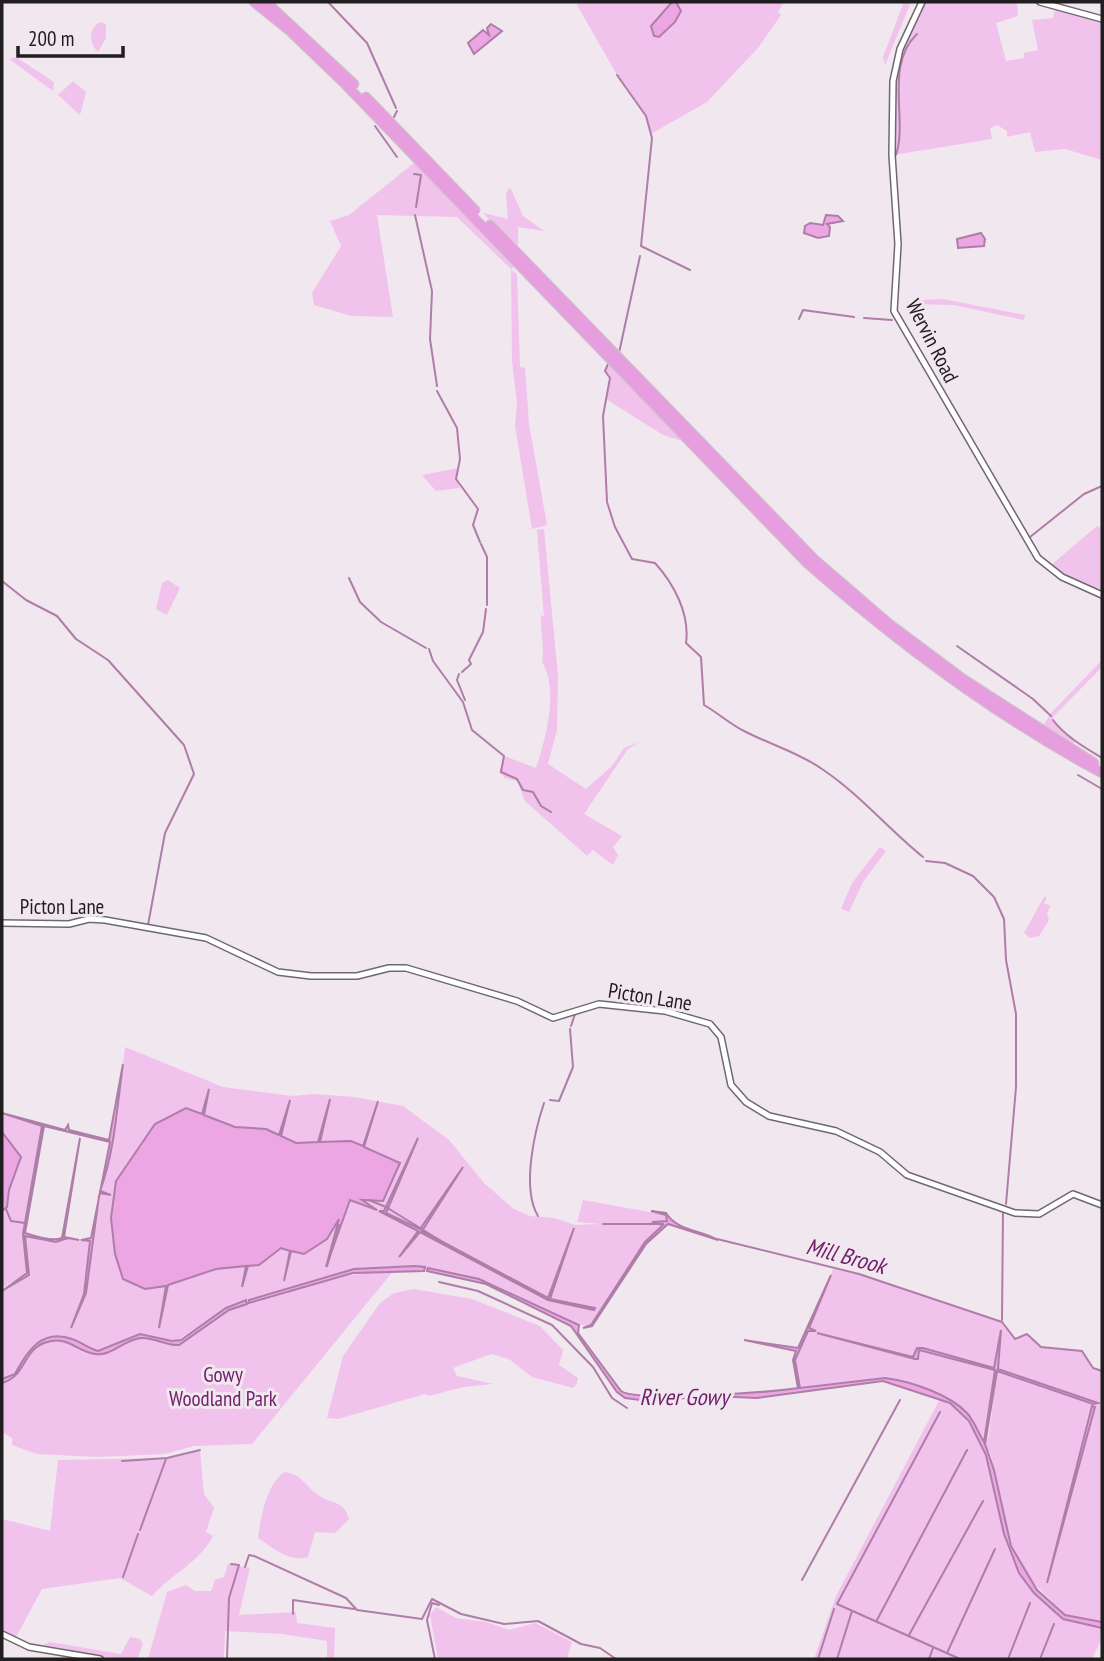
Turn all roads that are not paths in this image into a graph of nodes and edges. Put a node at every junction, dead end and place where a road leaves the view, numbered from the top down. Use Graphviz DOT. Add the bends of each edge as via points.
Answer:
graph roads {
  1 [pos="254,2"];
  2 [pos="266,2"];
  3 [pos="922,2"];
  4 [pos="1040,2"];
  5 [pos="1102,19"];
  6 [pos="1102,595"];
  7 [pos="1102,768"];
  8 [pos="1102,773"];
  9 [pos="2,923"];
  10 [pos="1102,1205"];
  11 [pos="2,1634"];
  12 [pos="100,1659"];
  1 -- 8 [label="highway" via="343,82 806,562 876,623 970,693"];
  2 -- 7 [label="highway" via="323,52 815,560 963,679"];
  3 -- 6 [label="street, Wervin Road" via="900,49 893,81 891,155 898,244 894,311 1038,558 1062,577"];
  4 -- 5 [label="street"];
  9 -- 10 [label="street, Picton Lane" via="105,920 206,938 278,972 311,976 357,976 406,968 517,1001 553,1018 599,1004 670,1013 719,1031 731,1085 746,1102 769,1116 836,1131 880,1152 907,1175 1015,1213 1039,1214 1073,1194"];
  11 -- 12 [label="street" via="29,1647"];
}
